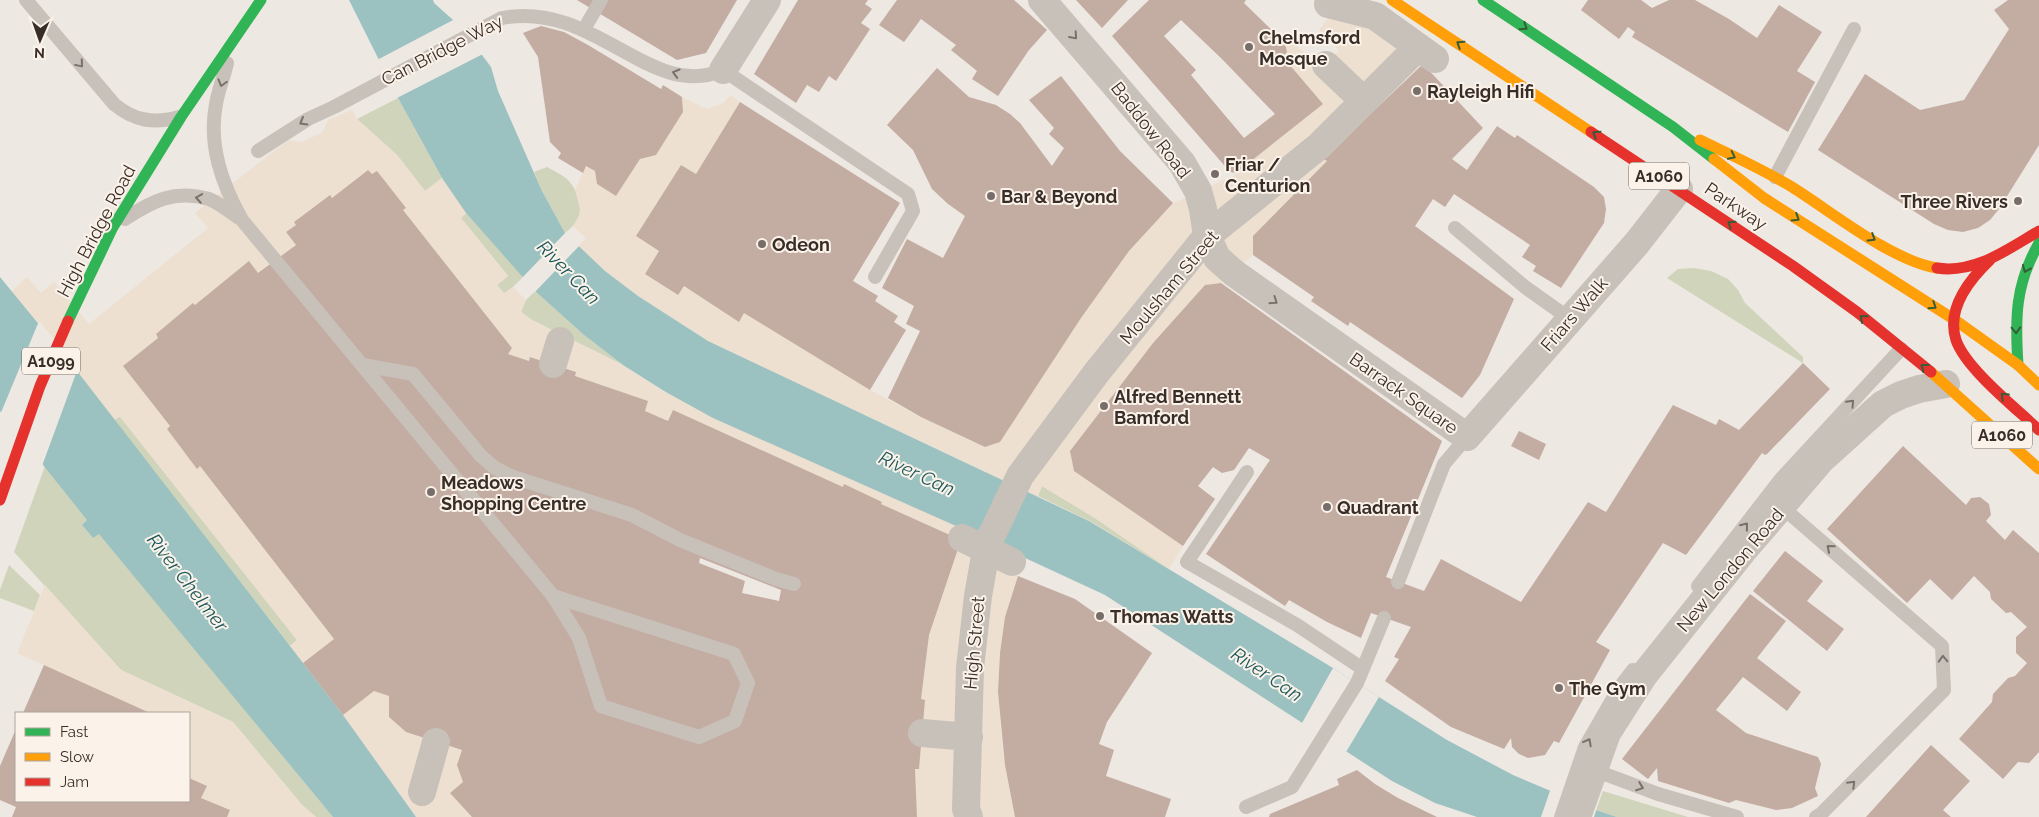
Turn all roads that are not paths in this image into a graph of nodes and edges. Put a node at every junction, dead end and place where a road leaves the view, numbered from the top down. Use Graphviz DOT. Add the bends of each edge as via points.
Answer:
graph roads {
  1 [pos="26,0"];
  2 [pos="261,0"];
  3 [pos="601,0"];
  4 [pos="767,0"];
  5 [pos="1042,0"];
  6 [pos="1392,0"];
  7 [pos="1483,0"];
  8 [pos="1328,4"];
  9 [pos="588,24"];
  10 [pos="1854,29"];
  11 [pos="235,36"];
  12 [pos="1326,64"];
  13 [pos="723,70"];
  14 [pos="1364,101"];
  15 [pos="181,117"];
  16 [pos="1673,127"];
  17 [pos="258,151"];
  18 [pos="1775,177"];
  19 [pos="1679,189"];
  20 [pos="242,220"];
  21 [pos="113,227"];
  22 [pos="1455,228"];
  23 [pos="2039,232"];
  24 [pos="1207,236"];
  25 [pos="2039,243"];
  26 [pos="1993,257"];
  27 [pos="1234,272"];
  28 [pos="875,277"];
  29 [pos="1570,319"];
  30 [pos="1955,320"];
  31 [pos="1901,349"];
  32 [pos="363,365"];
  33 [pos="2018,365"];
  34 [pos="1946,384"];
  35 [pos="2039,385"];
  36 [pos="2039,430"];
  37 [pos="1466,437"];
  38 [pos="2039,470"];
  39 [pos="1247,472"];
  40 [pos="1020,476"];
  41 [pos="0,500"];
  42 [pos="1782,507"];
  43 [pos="979,544"];
  44 [pos="1012,562"];
  45 [pos="1398,582"];
  46 [pos="794,584"];
  47 [pos="553,596"];
  48 [pos="1384,618"];
  49 [pos="1363,669"];
  50 [pos="922,733"];
  51 [pos="969,737"];
  52 [pos="436,742"];
  53 [pos="422,792"];
  54 [pos="1582,792"];
  55 [pos="1246,807"];
  56 [pos="968,817"];
  57 [pos="1561,817"];
  58 [pos="1737,817"];
  59 [pos="1816,817"];
  1 -- 15 [label="lane, one-way" via="124,113 163,122"];
  2 -- 11 [label="main road, High Bridge Road / A1099"];
  3 -- 9 [label="lane"];
  4 -- 13 [label="street"];
  5 -- 24 [label="street, Baddow Road, one-way" via="1182,163 1198,191"];
  19 -- 6 [label="main road, Parkway / A1060, one-way"];
  7 -- 16 [label="main road, Parkway / A1060, one-way"];
  8 -- 14 [label="street, Moulsham Street" via="1375,16 1426,53"];
  13 -- 9 [label="lane, Can Bridge Way, one-way" via="710,76 691,77 669,71"];
  9 -- 17 [label="lane, Can Bridge Way, one-way" via="560,14 517,12 308,119"];
  10 -- 18 [label="lane"];
  11 -- 15 [label="main road, High Bridge Road / A1099"];
  11 -- 20 [label="lane, one-way" via="216,105 214,138 218,165"];
  12 -- 14 [label="street"];
  13 -- 28 [label="lane" via="908,194 913,210"];
  14 -- 24 [label="street, Moulsham Street" via="1319,146"];
  15 -- 21 [label="main road, High Bridge Road / A1099"];
  16 -- 18 [label="main road, Parkway, one-way"];
  16 -- 30 [label="main road, Parkway / A1060, one-way" via="1764,198"];
  18 -- 26 [label="main road, Parkway, one-way" via="1884,245 1923,264 1947,270"];
  19 -- 29 [label="street, Friars Walk" via="1637,243"];
  31 -- 19 [label="main road, Parkway / A1060, one-way" via="1801,271"];
  20 -- 21 [label="lane, one-way" via="210,200 179,195 148,204"];
  20 -- 32 [label="lane"];
  21 -- 41 [label="main road, High Bridge Road / A1099" via="40,386"];
  22 -- 29 [label="lane"];
  23 -- 26 [label="main road"];
  24 -- 27 [label="street, Baddow Road" via="1217,258"];
  24 -- 40 [label="street, Moulsham Street" via="1097,372"];
  25 -- 33 [label="main road, one-way" via="2017,296"];
  26 -- 30 [label="main road, A1060" via="1964,289"];
  27 -- 37 [label="street, Barrack Square, one-way"];
  29 -- 37 [label="street, Friars Walk"];
  30 -- 33 [label="main road, Parkway / A1060"];
  36 -- 30 [label="main road, A1060, one-way" via="1968,361 1956,340"];
  34 -- 31 [label="main road, Parkway / A1060, one-way"];
  54 -- 31 [label="lane, New London Road, one-way" via="1584,747 1619,688 1780,480"];
  32 -- 46 [label="lane" via="413,374 482,456 513,477 632,515 680,540"];
  32 -- 47 [label="lane"];
  33 -- 35 [label="main road, Parkway / A1060"];
  34 -- 38 [label="main road, Parkway / A1060"];
  34 -- 42 [label="street, New London Road" via="1919,389 1883,404 1822,459"];
  37 -- 45 [label="lane, Barrack Square" via="1444,464"];
  39 -- 49 [label="lane" via="1187,562 1296,625"];
  40 -- 43 [label="street, High Street"];
  42 -- 54 [label="street, New London Road" via="1644,675 1607,734"];
  59 -- 42 [label="lane, one-way" via="1944,690 1942,646"];
  43 -- 44 [label="street"];
  43 -- 51 [label="street, High Street" via="978,596 970,668"];
  47 -- 47 [label="lane" via="734,654 748,683 735,721 700,737 601,706 580,638"];
  48 -- 49 [label="lane"];
  49 -- 55 [label="lane" via="1292,787"];
  50 -- 51 [label="street"];
  51 -- 56 [label="street, High Street"];
  52 -- 53 [label="street"];
  54 -- 57 [label="lane, New London Road"];
  54 -- 58 [label="lane, one-way" via="1658,794"];
}
